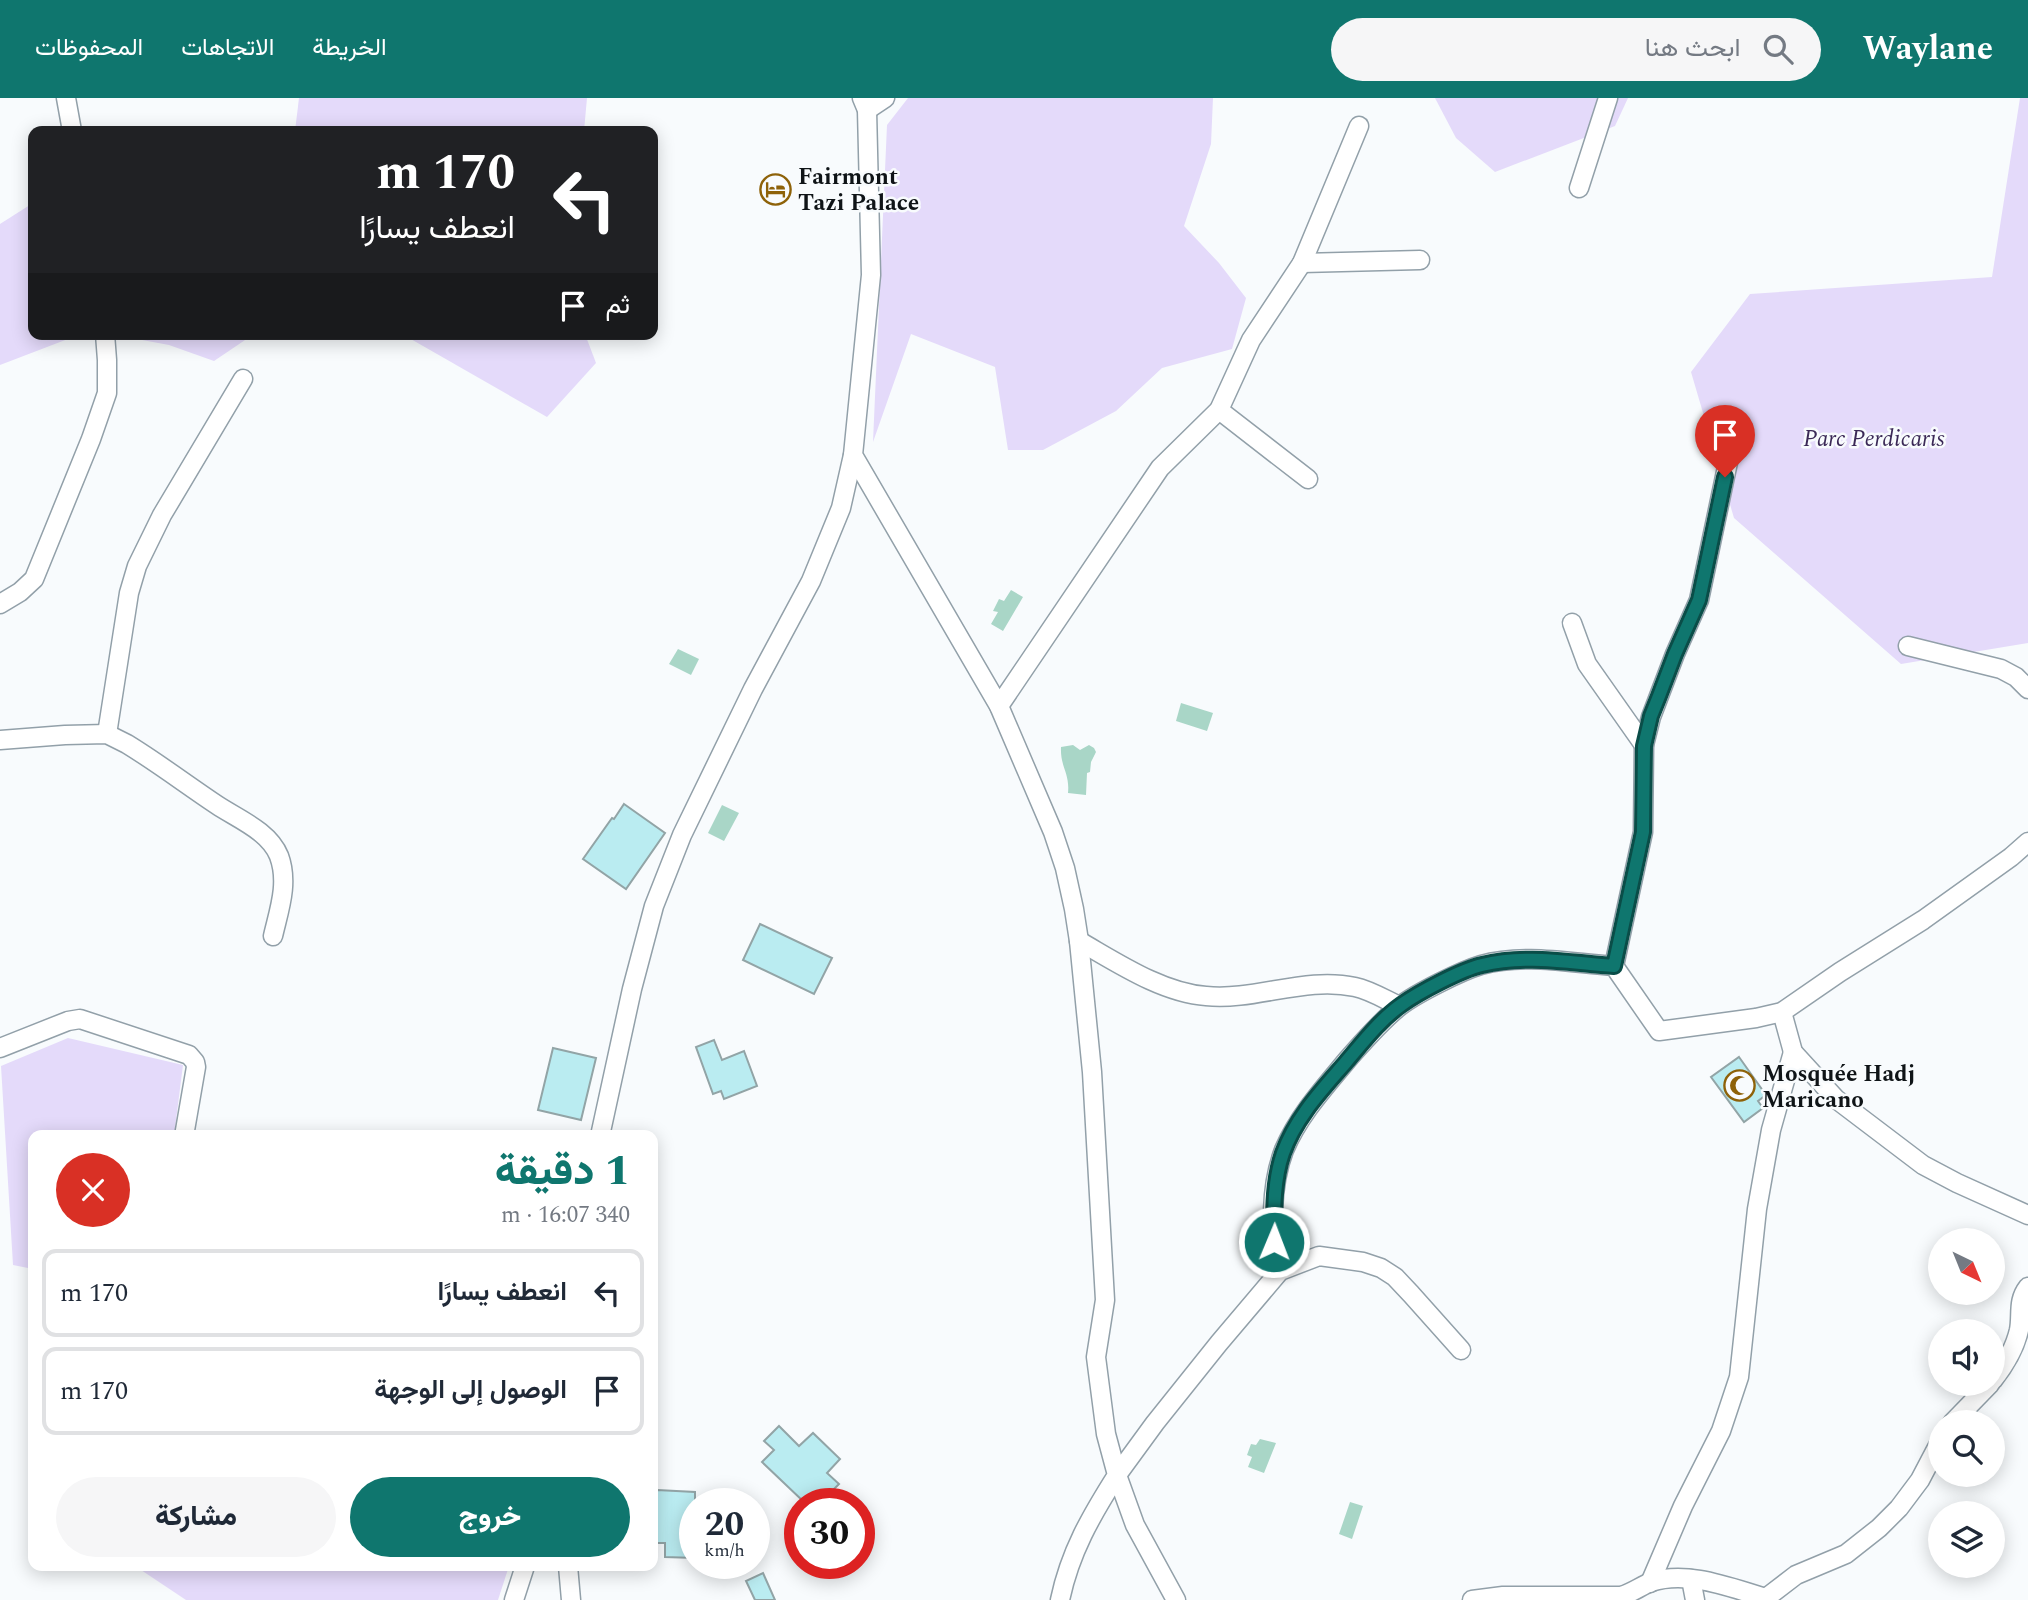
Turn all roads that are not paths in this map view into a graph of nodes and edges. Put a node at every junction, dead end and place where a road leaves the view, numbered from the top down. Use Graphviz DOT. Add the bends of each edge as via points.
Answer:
graph roads {
  1 [pos="66,98"];
  2 [pos="885,98"];
  3 [pos="1608,98"];
  4 [pos="864,104"];
  5 [pos="71,126"];
  6 [pos="1359,126"];
  7 [pos="1579,188"];
  8 [pos="1420,260"];
  9 [pos="1302,263"];
  10 [pos="105,340"];
  11 [pos="243,379"];
  12 [pos="1219,410"];
  13 [pos="1735,429"];
  14 [pos="853,455"];
  15 [pos="1308,479"];
  16 [pos="0,604"];
  17 [pos="1572,623"];
  18 [pos="1908,646"];
  19 [pos="2028,689"];
  20 [pos="999,706"];
  21 [pos="107,734"];
  22 [pos="0,740"];
  23 [pos="1644,746"];
  24 [pos="2028,842"];
  25 [pos="274,936"];
  26 [pos="1079,941"];
  27 [pos="1614,966"];
  28 [pos="1399,1006"];
  29 [pos="1782,1012"];
  30 [pos="0,1048"];
  31 [pos="1793,1052"];
  32 [pos="185,1130"];
  33 [pos="601,1130"];
  34 [pos="2028,1215"];
  35 [pos="1280,1271"];
  36 [pos="2028,1287"];
  37 [pos="1461,1350"];
  38 [pos="2005,1360"];
  39 [pos="1978,1396"];
  40 [pos="1965,1410"];
  41 [pos="1928,1465"];
  42 [pos="1117,1475"];
  43 [pos="523,1571"];
  44 [pos="568,1571"];
  45 [pos="1691,1579"];
  46 [pos="1650,1583"];
  47 [pos="1767,1599"];
  48 [pos="514,1600"];
  49 [pos="571,1600"];
  50 [pos="1060,1600"];
  51 [pos="1176,1600"];
  52 [pos="1472,1600"];
  53 [pos="1695,1600"];
  1 -- 5 [label="street"];
  2 -- 4 [label="street"];
  3 -- 7 [label="street"];
  4 -- 14 [label="street" via="871,275"];
  6 -- 9 [label="street"];
  8 -- 9 [label="street"];
  9 -- 12 [label="street" via="1251,340"];
  10 -- 16 [label="street" via="107,393 91,439 34,579"];
  11 -- 21 [label="street" via="137,566"];
  12 -- 15 [label="street"];
  12 -- 20 [label="street" via="1160,468"];
  13 -- 23 [label="street" via="1699,600 1656,704"];
  14 -- 20 [label="street"];
  14 -- 33 [label="street" via="841,508 811,581 753,689 654,905"];
  17 -- 23 [label="street" via="1587,664"];
  18 -- 19 [label="street" via="2001,669"];
  20 -- 26 [label="street" via="1053,832"];
  21 -- 22 [label="street"];
  21 -- 25 [label="street" via="255,829 275,848 284,891"];
  23 -- 27 [label="street" via="1643,832"];
  24 -- 29 [label="street" via="1923,920"];
  26 -- 28 [label="street" via="1175,990 1240,996 1325,984 1356,987"];
  26 -- 42 [label="street" via="1105,1300 1096,1357 1106,1434"];
  27 -- 28 [label="street" via="1523,959 1480,965"];
  27 -- 29 [label="street" via="1659,1031"];
  28 -- 35 [label="street" via="1304,1112 1283,1153 1276,1187 1274,1242"];
  29 -- 31 [label="street"];
  30 -- 32 [label="street" via="80,1019 189,1055 196,1068"];
  31 -- 34 [label="street" via="1836,1099 1923,1165"];
  31 -- 46 [label="street" via="1771,1130 1757,1209 1739,1377 1721,1430"];
  35 -- 37 [label="street" via="1320,1256 1381,1268"];
  35 -- 42 [label="street"];
  36 -- 38 [label="street" via="2021,1301 2017,1339"];
  39 -- 40 [label="street"];
  41 -- 47 [label="street" via="1899,1508 1879,1528 1846,1554 1796,1575"];
  42 -- 50 [label="street" via="1075,1548"];
  42 -- 51 [label="street" via="1135,1525"];
  43 -- 48 [label="street"];
  44 -- 49 [label="street"];
  45 -- 46 [label="street"];
  45 -- 47 [label="street"];
  45 -- 53 [label="street"];
  46 -- 52 [label="street" via="1621,1596"];
}
